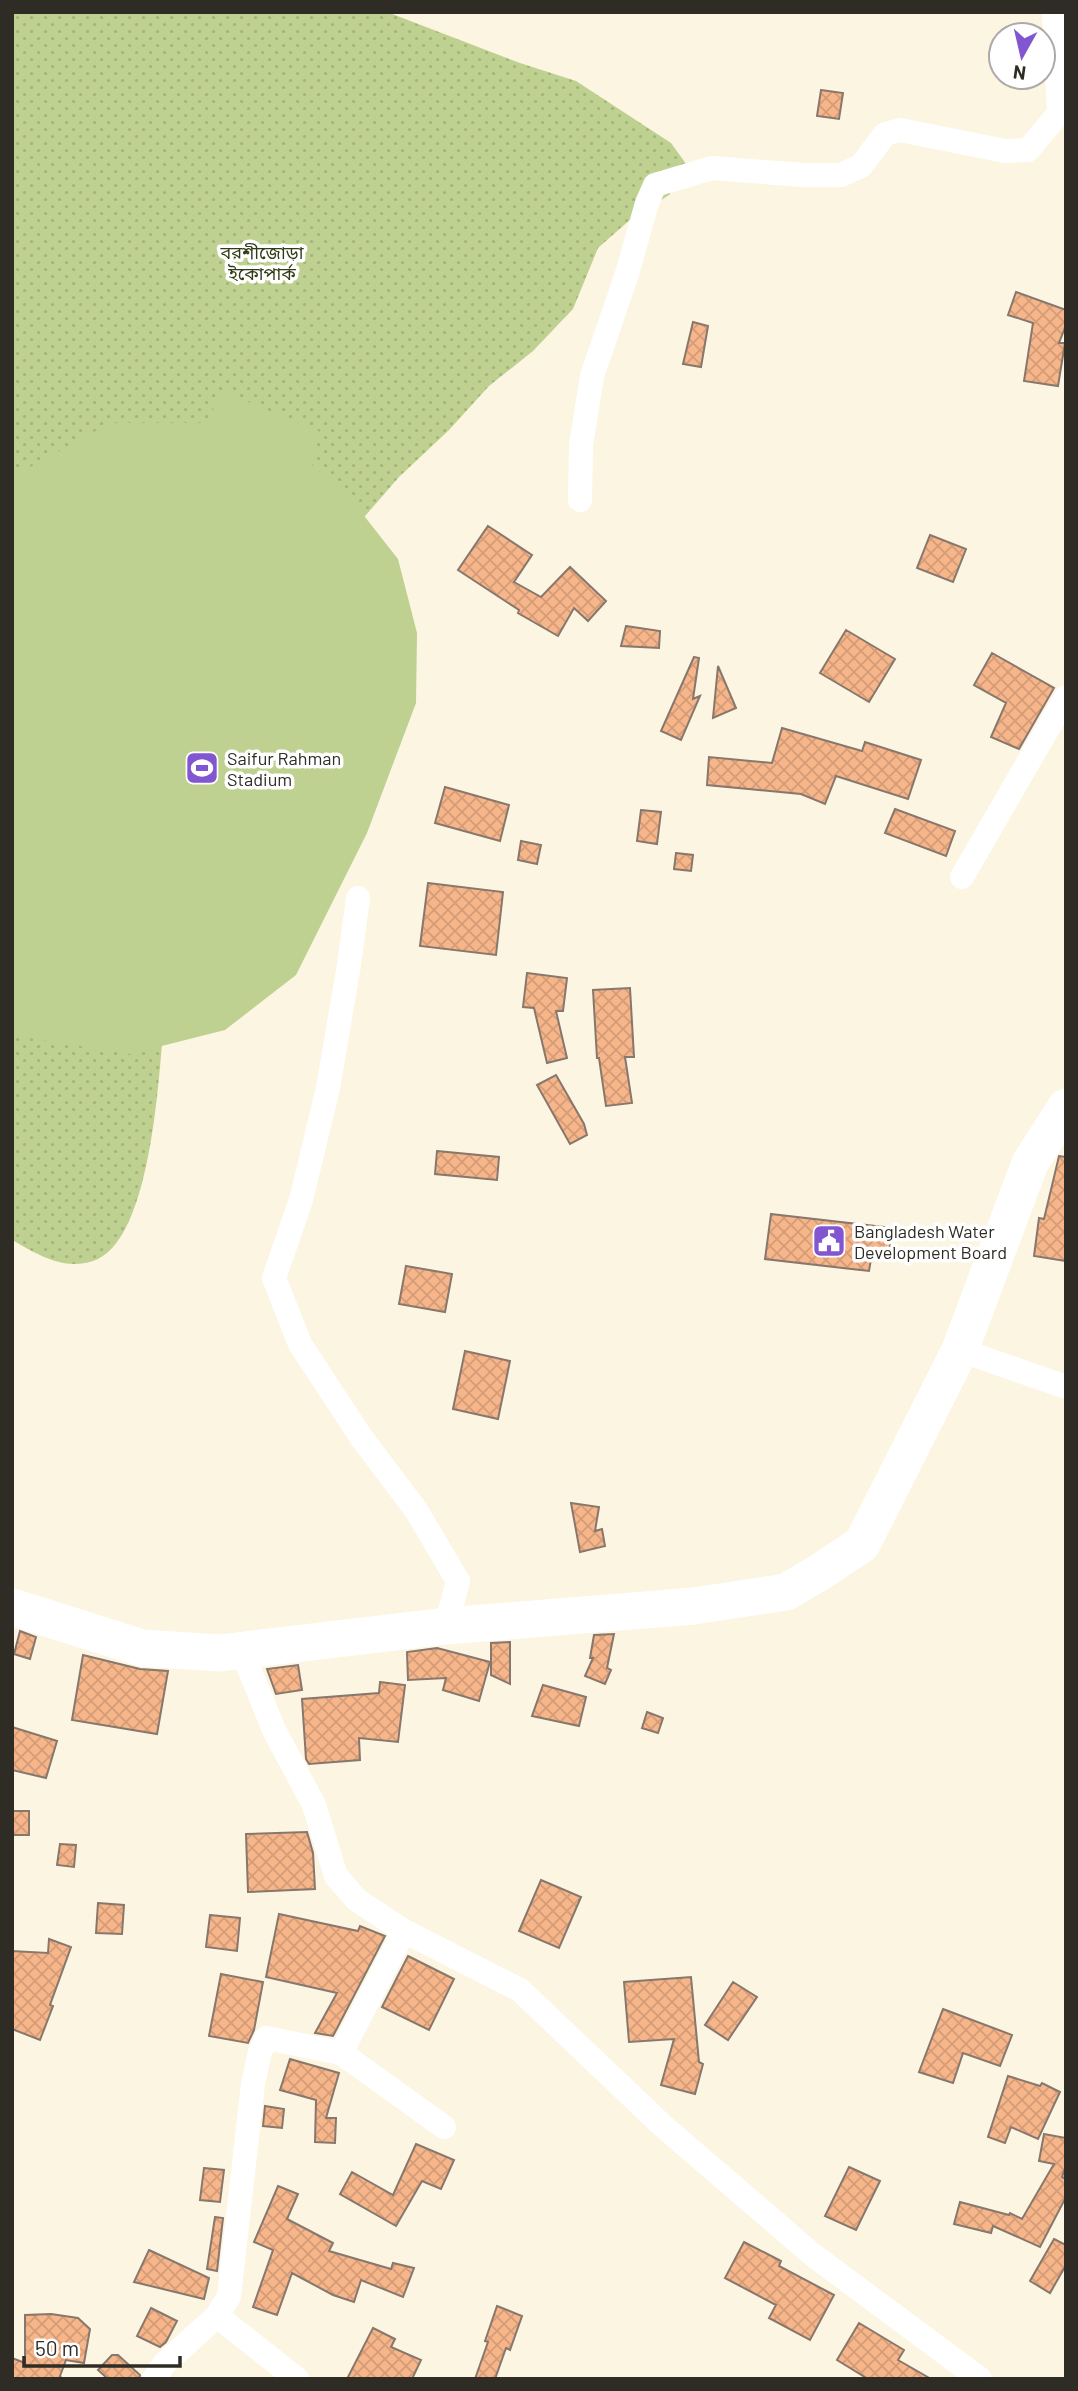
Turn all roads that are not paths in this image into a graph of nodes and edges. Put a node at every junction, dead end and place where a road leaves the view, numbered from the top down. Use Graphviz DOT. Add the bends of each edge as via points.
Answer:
graph roads {
  1 [pos="1054,12"];
  2 [pos="1063,113"];
  3 [pos="580,500"];
  4 [pos="1066,697"];
  5 [pos="961,877"];
  6 [pos="358,898"];
  7 [pos="1066,1107"];
  8 [pos="960,1350"];
  9 [pos="1066,1387"];
  10 [pos="12,1607"];
  11 [pos="446,1626"];
  12 [pos="242,1651"];
  13 [pos="404,1931"];
  14 [pos="341,2053"];
  15 [pos="444,2127"];
  16 [pos="217,2316"];
  17 [pos="154,2379"];
  18 [pos="297,2379"];
  19 [pos="980,2379"];
  1 -- 2 [label="street"];
  2 -- 3 [label="street" via="1028,150 1004,151 900,130 885,134 861,166 841,175 712,168 655,185 593,376 580,445"];
  4 -- 5 [label="street"];
  6 -- 11 [label="street" via="328,1088 301,1200 274,1278 300,1344 360,1437 416,1510 458,1581"];
  7 -- 8 [label="highway" via="1030,1163"];
  8 -- 9 [label="street"];
  8 -- 11 [label="highway" via="862,1544 820,1573 786,1591 694,1606"];
  10 -- 12 [label="highway" via="142,1648"];
  11 -- 12 [label="highway"];
  12 -- 13 [label="street" via="274,1730 314,1805 336,1876 357,1899"];
  13 -- 14 [label="street"];
  13 -- 19 [label="street" via="520,1990 663,2126 813,2255"];
  14 -- 15 [label="street"];
  14 -- 16 [label="street" via="266,2038 253,2084 229,2296"];
  16 -- 17 [label="street" via="164,2364"];
  16 -- 18 [label="street"];
}
